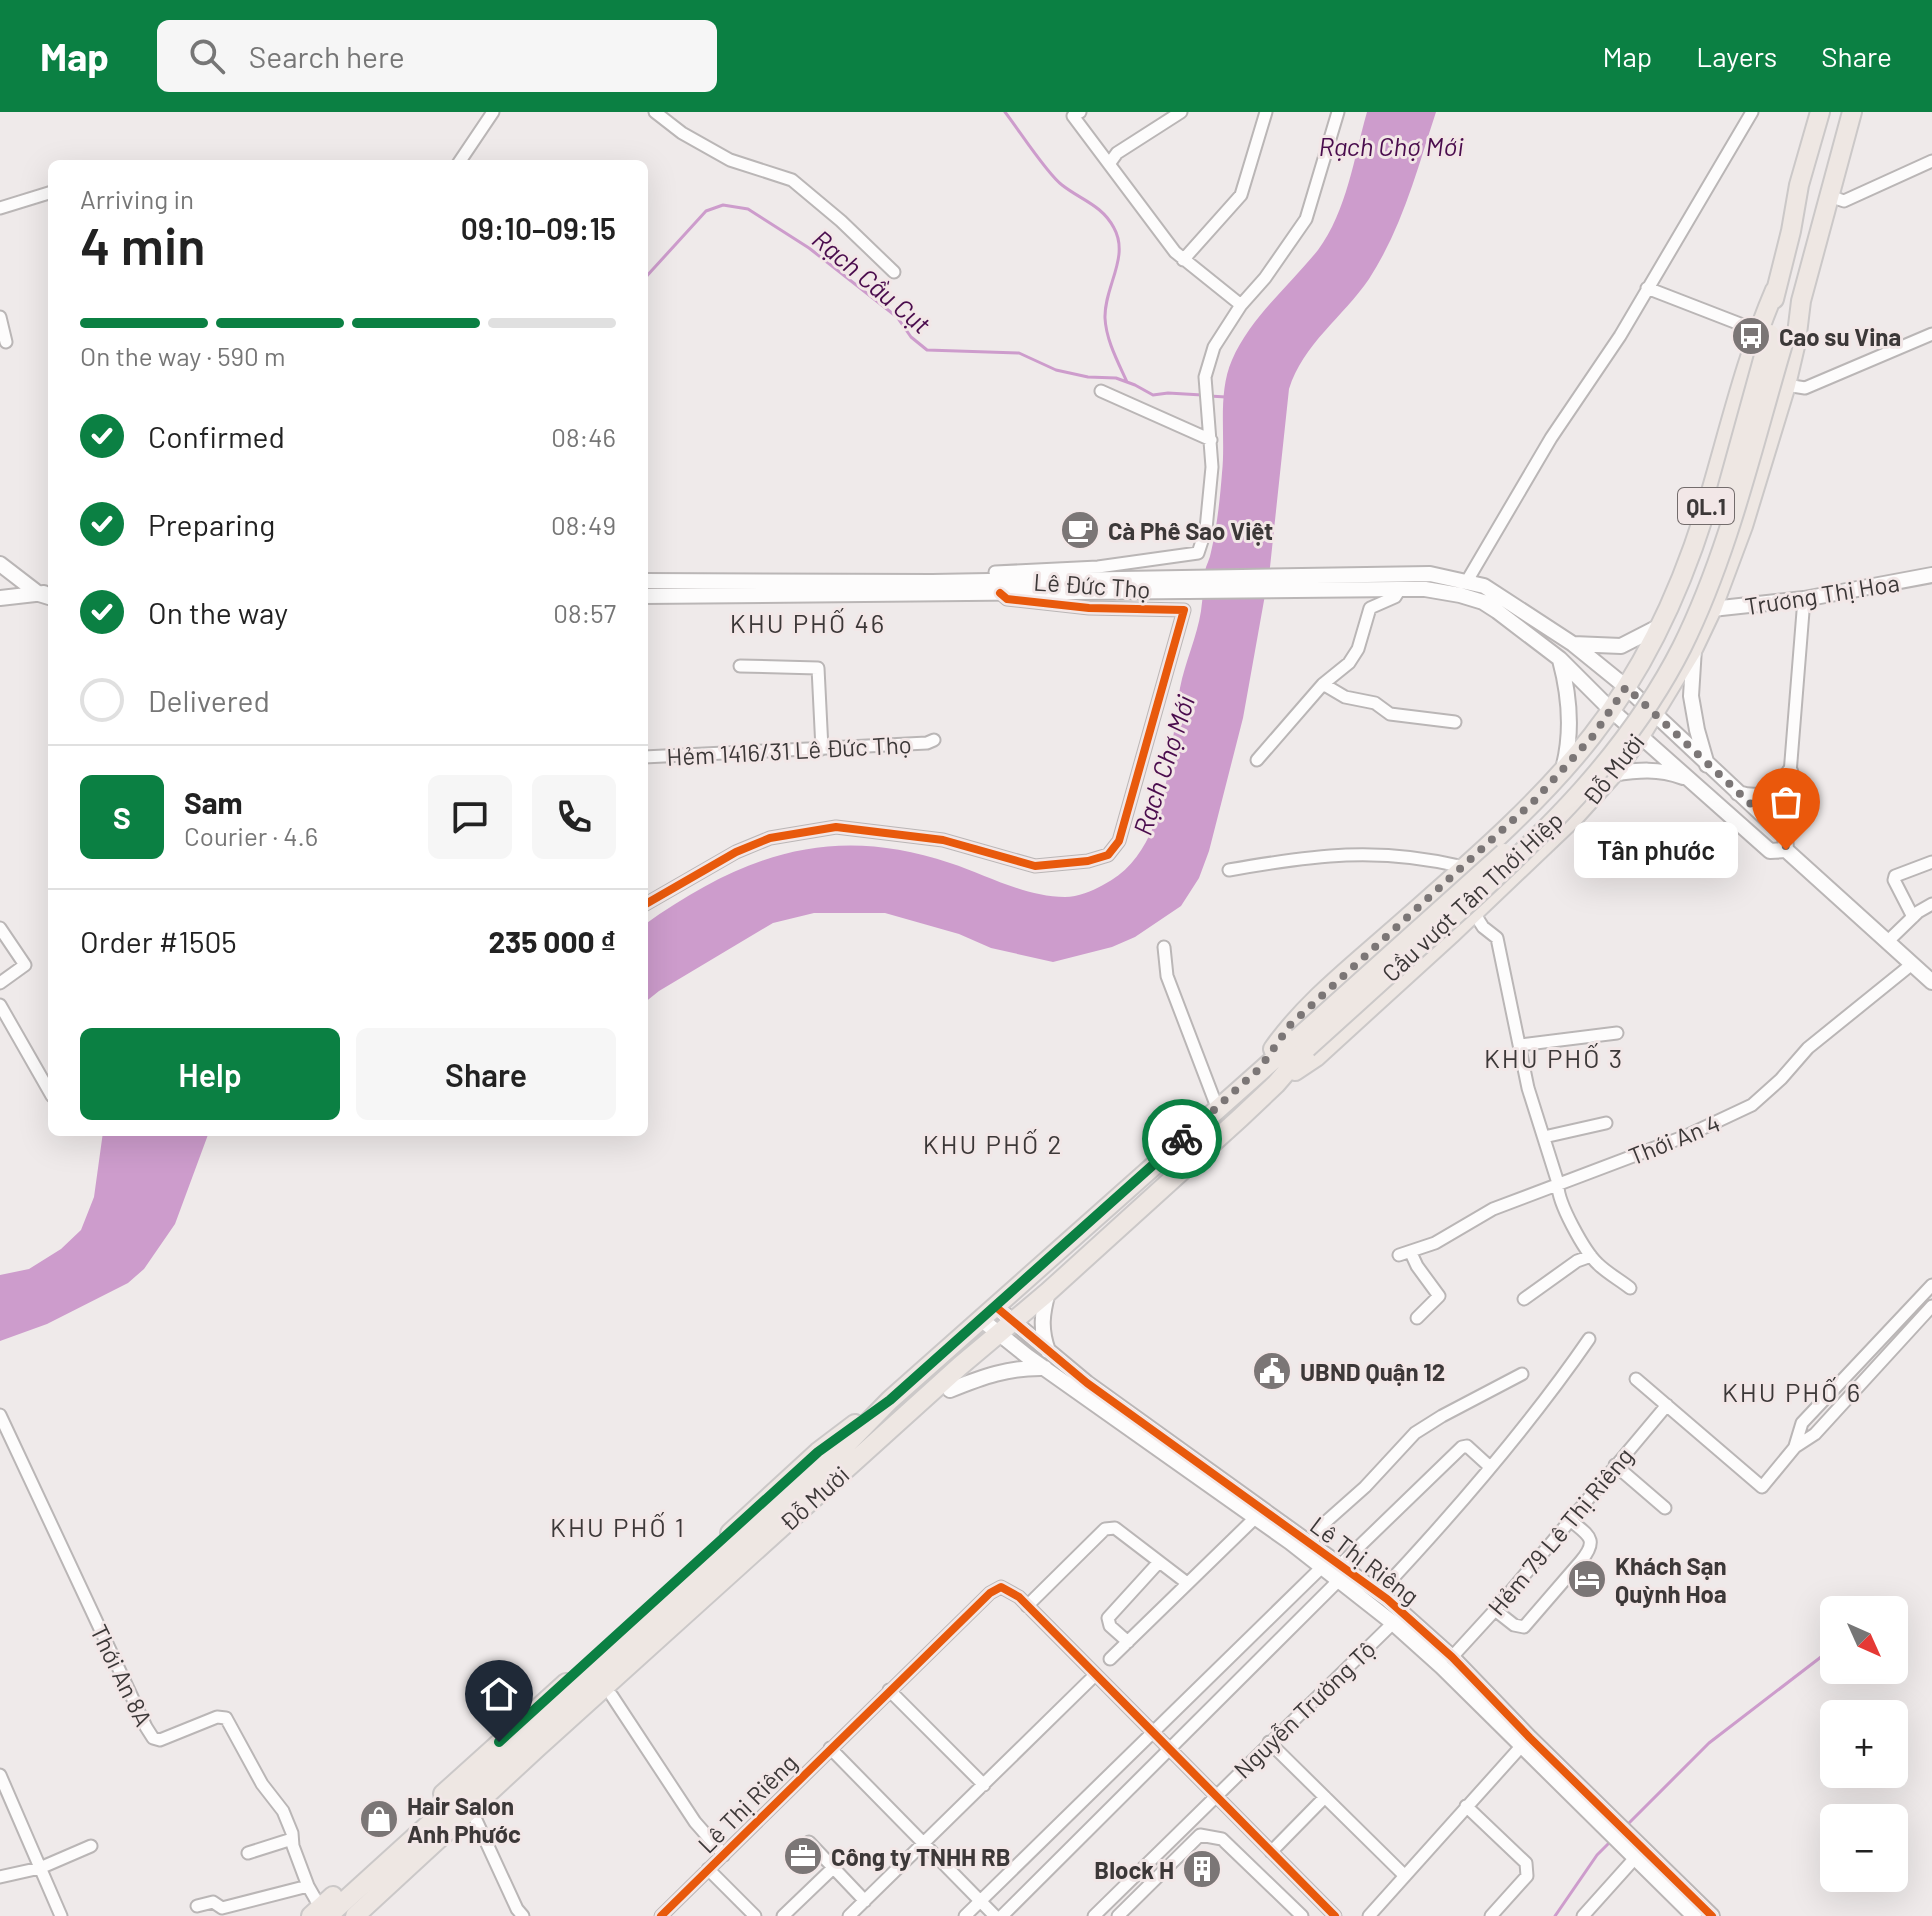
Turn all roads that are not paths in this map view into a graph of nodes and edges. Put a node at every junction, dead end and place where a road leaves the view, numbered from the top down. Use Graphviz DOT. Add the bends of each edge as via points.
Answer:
graph roads {
  1 [pos="493,112"];
  2 [pos="655,112"];
  3 [pos="1181,112"];
  4 [pos="1266,112"];
  5 [pos="1338,112"];
  6 [pos="1752,112"];
  7 [pos="1820,112"];
  8 [pos="1832,112"];
  9 [pos="1852,112"];
  10 [pos="1864,112"];
  11 [pos="1076,114"];
  12 [pos="461,160"];
  13 [pos="1932,161"];
  14 [pos="1109,164"];
  15 [pos="48,193"];
  16 [pos="1829,196"];
  17 [pos="0,208"];
  18 [pos="1791,231"];
  19 [pos="1183,260"];
  20 [pos="894,272"];
  21 [pos="1647,288"];
  22 [pos="1801,301"];
  23 [pos="1241,305"];
  24 [pos="0,317"];
  25 [pos="1771,334"];
  26 [pos="1932,334"];
  27 [pos="6,342"];
  28 [pos="1786,385"];
  29 [pos="1101,391"];
  30 [pos="1211,440"];
  31 [pos="0,566"];
  32 [pos="995,572"];
  33 [pos="1932,575"];
  34 [pos="648,582"];
  35 [pos="1298,583"];
  36 [pos="1182,585"];
  37 [pos="1464,588"];
  38 [pos="707,589"];
  39 [pos="1400,589"];
  40 [pos="1000,593"];
  41 [pos="48,595"];
  42 [pos="16,596"];
  43 [pos="648,596"];
  44 [pos="0,598"];
  45 [pos="1804,599"];
  46 [pos="1712,609"];
  47 [pos="1660,626"];
  48 [pos="1573,644"];
  49 [pos="1694,647"];
  50 [pos="1560,659"];
  51 [pos="1640,664"];
  52 [pos="740,666"];
  53 [pos="1323,684"];
  54 [pos="1673,685"];
  55 [pos="1626,687"];
  56 [pos="1611,710"];
  57 [pos="1654,714"];
  58 [pos="1455,722"];
  59 [pos="1640,736"];
  60 [pos="1590,739"];
  61 [pos="934,740"];
  62 [pos="822,749"];
  63 [pos="648,757"];
  64 [pos="1257,760"];
  65 [pos="1707,765"];
  66 [pos="1616,769"];
  67 [pos="1563,771"];
  68 [pos="1790,771"];
  69 [pos="1689,779"];
  70 [pos="1736,793"];
  71 [pos="1785,843"];
  72 [pos="1932,862"];
  73 [pos="1464,867"];
  74 [pos="1229,870"];
  75 [pos="648,903"];
  76 [pos="1932,904"];
  77 [pos="1474,913"];
  78 [pos="1913,917"];
  79 [pos="0,928"];
  80 [pos="1887,942"];
  81 [pos="1164,947"];
  82 [pos="1912,964"];
  83 [pos="1932,982"];
  84 [pos="0,983"];
  85 [pos="0,1005"];
  86 [pos="1617,1033"];
  87 [pos="1302,1043"];
  88 [pos="1520,1045"];
  89 [pos="1260,1068"];
  90 [pos="1276,1084"];
  91 [pos="48,1089"];
  92 [pos="1217,1107"];
  93 [pos="1606,1123"];
  94 [pos="1544,1137"];
  95 [pos="1558,1183"];
  96 [pos="1591,1256"];
  97 [pos="1932,1285"];
  98 [pos="1630,1288"];
  99 [pos="1048,1292"];
  100 [pos="1524,1299"];
  101 [pos="1932,1306"];
  102 [pos="994,1309"];
  103 [pos="1417,1318"];
  104 [pos="1896,1323"];
  105 [pos="1006,1329"];
  106 [pos="1910,1330"];
  107 [pos="1589,1339"];
  108 [pos="1048,1351"];
  109 [pos="960,1366"];
  110 [pos="1045,1368"];
  111 [pos="1522,1374"];
  112 [pos="1636,1379"];
  113 [pos="950,1390"];
  114 [pos="1667,1405"];
  115 [pos="0,1415"];
  116 [pos="1795,1447"];
  117 [pos="1615,1465"];
  118 [pos="1490,1467"];
  119 [pos="1665,1508"];
  120 [pos="1256,1517"];
  121 [pos="1569,1519"];
  122 [pos="1311,1543"];
  123 [pos="1159,1562"];
  124 [pos="1341,1564"];
  125 [pos="1322,1567"];
  126 [pos="1339,1580"];
  127 [pos="1187,1583"];
  128 [pos="1379,1593"];
  129 [pos="1027,1606"];
  130 [pos="1495,1610"];
  131 [pos="1393,1623"];
  132 [pos="1128,1642"];
  133 [pos="1452,1657"];
  134 [pos="1110,1659"];
  135 [pos="1095,1675"];
  136 [pos="889,1690"];
  137 [pos="612,1696"];
  138 [pos="1151,1732"];
  139 [pos="1269,1742"];
  140 [pos="1525,1742"];
  141 [pos="830,1748"];
  142 [pos="1169,1750"];
  143 [pos="0,1775"];
  144 [pos="984,1785"];
  145 [pos="1215,1796"];
  146 [pos="1325,1797"];
  147 [pos="1466,1806"];
  148 [pos="476,1820"];
  149 [pos="292,1839"];
  150 [pos="809,1842"];
  151 [pos="925,1844"];
  152 [pos="91,1846"];
  153 [pos="1632,1850"];
  154 [pos="1271,1852"];
  155 [pos="248,1853"];
  156 [pos="724,1855"];
  157 [pos="40,1868"];
  158 [pos="833,1868"];
  159 [pos="708,1869"];
  160 [pos="1405,1876"];
  161 [pos="0,1877"];
  162 [pos="308,1886"];
  163 [pos="865,1901"];
  164 [pos="980,1901"];
  165 [pos="197,1906"];
  166 [pos="319,1914"];
  167 [pos="61,1916"];
  168 [pos="355,1916"];
  169 [pos="370,1916"];
  170 [pos="523,1916"];
  171 [pos="661,1916"];
  172 [pos="755,1916"];
  173 [pos="783,1916"];
  174 [pos="849,1916"];
  175 [pos="965,1916"];
  176 [pos="995,1916"];
  177 [pos="1002,1916"];
  178 [pos="1094,1916"];
  179 [pos="1118,1916"];
  180 [pos="1302,1916"];
  181 [pos="1335,1916"];
  182 [pos="1369,1916"];
  183 [pos="1491,1916"];
  184 [pos="1583,1916"];
  185 [pos="1694,1916"];
  186 [pos="1712,1916"];
  1 -- 12 [label="street"];
  2 -- 20 [label="street" via="730,160 792,180"];
  3 -- 14 [label="street" via="1117,153"];
  4 -- 19 [label="street" via="1241,195"];
  5 -- 23 [label="street" via="1306,219"];
  6 -- 21 [label="street"];
  7 -- 18 [label="highway, Đỗ Mười / QL.1"];
  8 -- 18 [label="highway, Đỗ Mười / QL.1"];
  9 -- 16 [label="highway, Đỗ Mười / QL.1"];
  10 -- 16 [label="highway, Đỗ Mười / QL.1" via="1842,180"];
  11 -- 14 [label="street"];
  13 -- 16 [label="street" via="1844,201"];
  14 -- 19 [label="street"];
  15 -- 17 [label="street"];
  16 -- 22 [label="highway, Đỗ Mười / QL.1"];
  18 -- 25 [label="highway, Đỗ Mười / QL.1" via="1775,290"];
  19 -- 23 [label="street"];
  21 -- 25 [label="street"];
  21 -- 37 [label="street"];
  22 -- 25 [label="highway, Đỗ Mười / QL.1"];
  22 -- 28 [label="highway, Đỗ Mười / QL.1"];
  23 -- 30 [label="street" via="1214,347 1205,377"];
  24 -- 27 [label="street"];
  25 -- 47 [label="highway, Đỗ Mười / QL.1"];
  25 -- 87 [label="highway, Cầu vượt Tân Thới Hiệp / QL.1, bridge" via="1696,585 1630,711 1582,774 1535,823"];
  26 -- 28 [label="street" via="1805,388"];
  28 -- 46 [label="highway, Đỗ Mười / QL.1"];
  29 -- 30 [label="street"];
  30 -- 32 [label="street, Lê Đức Thọ" via="1206,529 1198,553 1098,567"];
  31 -- 41 [label="main road"];
  31 -- 42 [label="main road"];
  33 -- 45 [label="main road, Trương Thị Hoa"];
  34 -- 38 [label="main road, Lê Đức Thọ"];
  35 -- 36 [label="main road"];
  35 -- 37 [label="main road" via="1430,574"];
  35 -- 39 [label="main road"];
  36 -- 38 [label="main road, Lê Đức Thọ"];
  36 -- 40 [label="main road, Lê Đức Thọ"];
  37 -- 39 [label="main road"];
  37 -- 48 [label="main road" via="1494,592"];
  37 -- 50 [label="main road"];
  38 -- 40 [label="main road, Lê Đức Thọ"];
  38 -- 43 [label="main road, Lê Đức Thọ"];
  39 -- 53 [label="street" via="1395,597 1370,608 1358,649"];
  40 -- 75 [label="street, Lê Đức Thọ" via="1007,599 1089,608 1184,610 1119,841 1108,855 1035,866 943,840 836,827 770,838"];
  41 -- 42 [label="main road"];
  42 -- 44 [label="main road"];
  45 -- 46 [label="main road, Trương Thị Hoa"];
  45 -- 68 [label="street"];
  46 -- 49 [label="highway, Đỗ Mười / QL.1"];
  47 -- 48 [label="main road" via="1621,646"];
  47 -- 51 [label="highway, Đỗ Mười / QL.1"];
  48 -- 55 [label="main road"];
  49 -- 54 [label="highway, Đỗ Mười / QL.1"];
  49 -- 65 [label="main road" via="1691,696"];
  50 -- 56 [label="main road"];
  50 -- 67 [label="main road" via="1570,722"];
  51 -- 54 [label="highway"];
  51 -- 55 [label="highway, Đỗ Mười / QL.1"];
  52 -- 62 [label="street" via="818,668"];
  53 -- 58 [label="street" via="1390,714"];
  53 -- 64 [label="street"];
  54 -- 57 [label="highway, Đỗ Mười / QL.1"];
  55 -- 56 [label="highway, Đỗ Mười / QL.1"];
  55 -- 57 [label="main road"];
  56 -- 59 [label="main road"];
  56 -- 60 [label="highway, Đỗ Mười / QL.1"];
  57 -- 59 [label="highway, Đỗ Mười / QL.1"];
  57 -- 65 [label="main road"];
  59 -- 66 [label="highway, Đỗ Mười / QL.1"];
  59 -- 69 [label="main road"];
  60 -- 66 [label="highway"];
  60 -- 67 [label="highway, Đỗ Mười / QL.1"];
  61 -- 62 [label="street, Hẻm 1416/31 Lê Đức Thọ"];
  62 -- 63 [label="street, Hẻm 1416/31 Lê Đức Thọ"];
  65 -- 70 [label="main road"];
  66 -- 69 [label="main road" via="1666,771"];
  66 -- 77 [label="highway, Đỗ Mười / QL.1"];
  67 -- 73 [label="highway, Đỗ Mười / QL.1"];
  68 -- 70 [label="main road" via="1782,785 1766,795"];
  68 -- 71 [label="street"];
  69 -- 71 [label="main road" via="1770,851"];
  70 -- 71 [label="main road"];
  71 -- 80 [label="main road"];
  72 -- 78 [label="street" via="1895,876"];
  73 -- 74 [label="street" via="1383,853 1302,857"];
  73 -- 89 [label="highway, Đỗ Mười / QL.1" via="1290,1025"];
  76 -- 78 [label="street"];
  77 -- 88 [label="street" via="1497,938"];
  77 -- 90 [label="highway, Đỗ Mười / QL.1" via="1316,1057"];
  78 -- 80 [label="street"];
  79 -- 84 [label="street" via="25,965"];
  80 -- 82 [label="main road"];
  81 -- 92 [label="street" via="1167,976"];
  82 -- 83 [label="main road"];
  82 -- 95 [label="street, Thới An 4" via="1808,1048 1752,1105 1686,1136"];
  85 -- 91 [label="street"];
  86 -- 88 [label="street"];
  87 -- 89 [label="highway, Đỗ Mười / QL.1"];
  87 -- 90 [label="highway, Đỗ Mười / QL.1"];
  88 -- 94 [label="street"];
  89 -- 92 [label="highway, Đỗ Mười / QL.1"];
  90 -- 99 [label="highway, Đỗ Mười / QL.1"];
  92 -- 102 [label="highway, Đỗ Mười / QL.1"];
  93 -- 94 [label="street"];
  94 -- 95 [label="street"];
  95 -- 96 [label="street" via="1567,1214"];
  95 -- 103 [label="street, Thới An 4" via="1405,1254 1439,1296"];
  96 -- 98 [label="street"];
  96 -- 100 [label="street"];
  97 -- 104 [label="street"];
  99 -- 105 [label="highway, Đỗ Mười / QL.1"];
  99 -- 108 [label="main road" via="1041,1316"];
  101 -- 106 [label="street"];
  102 -- 105 [label="main road, Lê Thị Riêng"];
  102 -- 166 [label="highway, Đỗ Mười / QL.1"];
  104 -- 106 [label="street"];
  104 -- 116 [label="street" via="1802,1423"];
  105 -- 108 [label="main road, Lê Thị Riêng"];
  105 -- 109 [label="highway, Đỗ Mười / QL.1"];
  105 -- 110 [label="main road, Lê Thị Riêng"];
  106 -- 116 [label="street" via="1815,1434"];
  107 -- 118 [label="street"];
  108 -- 122 [label="main road, Lê Thị Riêng"];
  109 -- 113 [label="highway, QL.1"];
  109 -- 168 [label="highway, Đỗ Mười / QL.1"];
  110 -- 113 [label="main road" via="996,1372"];
  110 -- 120 [label="main road, Lê Thị Riêng"];
  111 -- 122 [label="street" via="1415,1433 1321,1526"];
  112 -- 114 [label="street"];
  113 -- 137 [label="highway, Đỗ Mười / QL.1"];
  114 -- 116 [label="street" via="1762,1487"];
  114 -- 117 [label="street, Hẻm 79 Lê Thị Riêng"];
  115 -- 149 [label="street, Thới An 8A" via="153,1738 226,1718 283,1811"];
  117 -- 119 [label="street"];
  117 -- 121 [label="street, Hẻm 79 Lê Thị Riêng"];
  118 -- 124 [label="street" via="1462,1447"];
  118 -- 128 [label="street"];
  120 -- 125 [label="main road, Lê Thị Riêng"];
  120 -- 127 [label="street"];
  121 -- 130 [label="street, Hẻm 79 Lê Thị Riêng"];
  121 -- 130 [label="street" via="1589,1537 1590,1550 1524,1627"];
  122 -- 124 [label="main road, Lê Thị Riêng"];
  123 -- 127 [label="street"];
  123 -- 129 [label="street" via="1115,1528 1105,1529"];
  123 -- 132 [label="street" via="1108,1618"];
  124 -- 128 [label="main road, Lê Thị Riêng"];
  125 -- 126 [label="main road, Lê Thị Riêng"];
  125 -- 138 [label="street"];
  126 -- 131 [label="main road, Lê Thị Riêng"];
  126 -- 142 [label="street"];
  127 -- 132 [label="street"];
  128 -- 133 [label="main road, Lê Thị Riêng"];
  129 -- 135 [label="street"];
  129 -- 136 [label="street, Lê Thị Riêng" via="1001,1587 990,1593"];
  130 -- 133 [label="street, Hẻm 79 Lê Thị Riêng"];
  131 -- 139 [label="street, Nguyễn Trường Tộ"];
  131 -- 140 [label="main road, Lê Thị Riêng"];
  132 -- 134 [label="street"];
  133 -- 140 [label="main road, Lê Thị Riêng"];
  135 -- 138 [label="street"];
  135 -- 144 [label="street"];
  136 -- 141 [label="street, Lê Thị Riêng"];
  136 -- 144 [label="street"];
  137 -- 148 [label="highway, Đỗ Mười / QL.1"];
  137 -- 156 [label="street" via="695,1822"];
  138 -- 142 [label="street"];
  138 -- 164 [label="street"];
  139 -- 145 [label="street, Nguyễn Trường Tộ"];
  139 -- 146 [label="street"];
  140 -- 147 [label="street"];
  140 -- 153 [label="main road, Lê Thị Riêng"];
  141 -- 151 [label="street"];
  141 -- 156 [label="street, Lê Thị Riêng"];
  142 -- 145 [label="street"];
  142 -- 177 [label="street"];
  143 -- 157 [label="street"];
  144 -- 151 [label="street"];
  145 -- 154 [label="street"];
  145 -- 178 [label="street, Nguyễn Trường Tộ"];
  146 -- 154 [label="street"];
  146 -- 160 [label="street"];
  147 -- 160 [label="street"];
  147 -- 183 [label="street" via="1526,1863 1527,1876"];
  148 -- 169 [label="highway, Đỗ Mười / QL.1"];
  148 -- 170 [label="street"];
  149 -- 155 [label="street"];
  149 -- 162 [label="street, Thới An 8A"];
  150 -- 158 [label="street"];
  151 -- 163 [label="street"];
  151 -- 164 [label="street"];
  152 -- 157 [label="street"];
  153 -- 184 [label="street"];
  153 -- 185 [label="main road, Lê Thị Riêng"];
  153 -- 186 [label="main road, Lê Thị Riêng"];
  154 -- 181 [label="street"];
  156 -- 159 [label="street, Lê Thị Riêng"];
  157 -- 161 [label="street"];
  157 -- 167 [label="street"];
  158 -- 163 [label="street"];
  158 -- 173 [label="street"];
  159 -- 171 [label="street, Lê Thị Riêng"];
  159 -- 172 [label="street"];
  160 -- 182 [label="street"];
  162 -- 165 [label="street" via="222,1908 213,1902"];
  162 -- 166 [label="street, Thới An 8A"];
  163 -- 174 [label="street"];
  164 -- 175 [label="street"];
  164 -- 176 [label="street"];
  179 -- 180 [label="street" via="1200,1835 1222,1839"];
}
